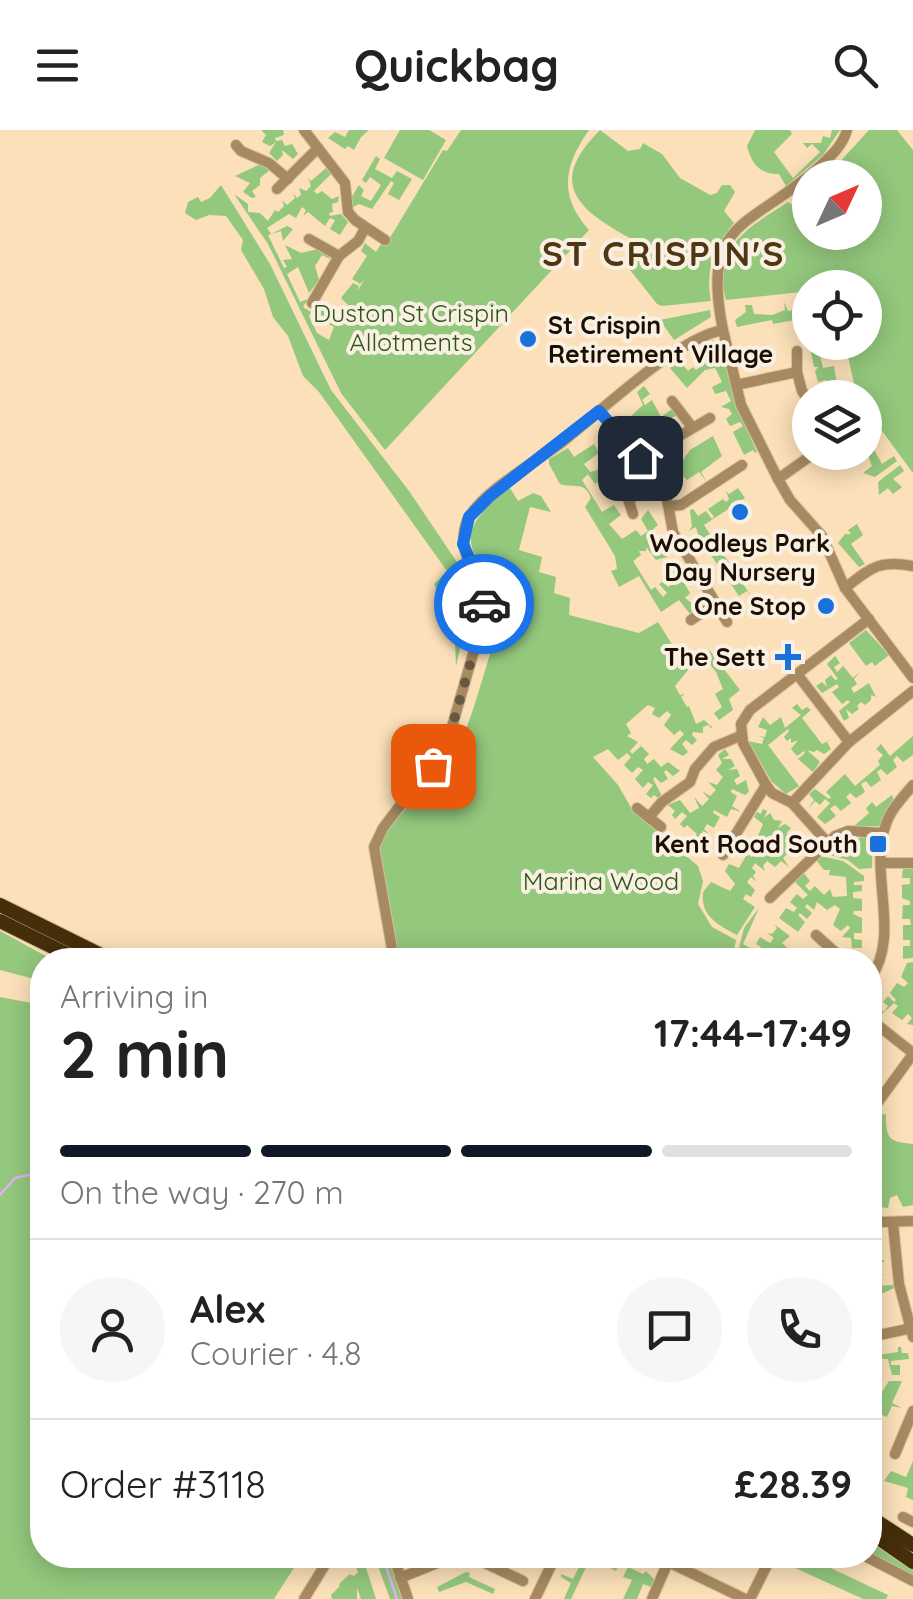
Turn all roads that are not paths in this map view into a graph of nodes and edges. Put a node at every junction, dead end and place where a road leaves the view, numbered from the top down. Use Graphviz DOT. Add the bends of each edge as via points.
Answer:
graph roads {
  1 [pos="304,130"];
  2 [pos="847,130"];
  3 [pos="234,143"];
  4 [pos="318,148"];
  5 [pos="288,180"];
  6 [pos="277,190"];
  7 [pos="366,228"];
  8 [pos="310,239"];
  9 [pos="385,240"];
  10 [pos="338,256"];
  11 [pos="319,292"];
  12 [pos="330,299"];
  13 [pos="312,303"];
  14 [pos="724,330"];
  15 [pos="797,360"];
  16 [pos="796,372"];
  17 [pos="799,380"];
  18 [pos="736,385"];
  19 [pos="672,402"];
  20 [pos="599,411"];
  21 [pos="710,418"];
  22 [pos="692,427"];
  23 [pos="640,458"];
  24 [pos="735,466"];
  25 [pos="792,469"];
  26 [pos="778,479"];
  27 [pos="657,481"];
  28 [pos="670,506"];
  29 [pos="634,514"];
  30 [pos="913,566"];
  31 [pos="845,588"];
  32 [pos="715,604"];
  33 [pos="691,620"];
  34 [pos="868,620"];
  35 [pos="726,622"];
  36 [pos="797,674"];
  37 [pos="913,678"];
  38 [pos="913,691"];
  39 [pos="740,736"];
  40 [pos="849,742"];
  41 [pos="913,785"];
  42 [pos="766,786"];
  43 [pos="792,804"];
  44 [pos="637,808"];
  45 [pos="650,816"];
  46 [pos="661,827"];
  47 [pos="883,833"];
  48 [pos="827,842"];
  49 [pos="723,855"];
  50 [pos="882,863"];
  51 [pos="913,863"];
  52 [pos="770,898"];
  53 [pos="0,905"];
  54 [pos="0,921"];
  55 [pos="816,935"];
  56 [pos="55,948"];
  57 [pos="88,948"];
  58 [pos="392,948"];
  59 [pos="832,948"];
  60 [pos="882,948"];
  61 [pos="882,1028"];
  62 [pos="913,1053"];
  63 [pos="882,1096"];
  64 [pos="913,1221"];
  65 [pos="882,1222"];
  66 [pos="893,1223"];
  67 [pos="912,1328"];
  68 [pos="882,1334"];
  69 [pos="913,1337"];
  70 [pos="913,1410"];
  71 [pos="901,1450"];
  72 [pos="882,1525"];
  73 [pos="882,1540"];
  74 [pos="913,1545"];
  75 [pos="913,1562"];
  76 [pos="882,1565"];
  77 [pos="324,1568"];
  78 [pos="397,1568"];
  79 [pos="425,1568"];
  80 [pos="496,1568"];
  81 [pos="550,1568"];
  82 [pos="665,1568"];
  83 [pos="681,1568"];
  84 [pos="765,1568"];
  85 [pos="400,1578"];
  86 [pos="523,1581"];
  87 [pos="913,1581"];
  88 [pos="304,1599"];
  89 [pos="408,1599"];
  90 [pos="535,1599"];
  91 [pos="652,1599"];
  92 [pos="747,1599"];
  1 -- 4 [label="street"];
  2 -- 14 [label="street" via="816,169 727,242 716,273"];
  3 -- 5 [label="street"];
  4 -- 5 [label="street"];
  4 -- 7 [label="street" via="345,183 348,212"];
  5 -- 6 [label="street"];
  7 -- 9 [label="street"];
  7 -- 10 [label="street"];
  8 -- 10 [label="street"];
  10 -- 11 [label="street"];
  11 -- 12 [label="street"];
  11 -- 13 [label="street"];
  14 -- 18 [label="street"];
  14 -- 20 [label="street" via="697,340"];
  15 -- 16 [label="street"];
  16 -- 17 [label="street"];
  16 -- 18 [label="street"];
  18 -- 26 [label="street"];
  19 -- 22 [label="street"];
  20 -- 23 [label="street"];
  20 -- 58 [label="street" via="480,504 465,526 466,556 484,598 480,628 447,744 374,847"];
  21 -- 22 [label="street"];
  22 -- 23 [label="street"];
  23 -- 27 [label="street"];
  24 -- 28 [label="street" via="682,505"];
  25 -- 26 [label="street"];
  26 -- 31 [label="street" via="822,536"];
  27 -- 28 [label="street"];
  27 -- 29 [label="street" via="628,496"];
  28 -- 32 [label="street" via="673,532"];
  30 -- 31 [label="street" via="876,565"];
  31 -- 34 [label="street"];
  32 -- 33 [label="street"];
  32 -- 35 [label="street"];
  34 -- 36 [label="street"];
  34 -- 37 [label="street"];
  36 -- 39 [label="street" via="750,710"];
  36 -- 40 [label="street"];
  38 -- 40 [label="street"];
  39 -- 42 [label="street"];
  39 -- 45 [label="street" via="714,747 690,782"];
  40 -- 43 [label="street"];
  41 -- 47 [label="street"];
  42 -- 43 [label="street"];
  42 -- 49 [label="street"];
  43 -- 48 [label="street"];
  44 -- 45 [label="street"];
  45 -- 46 [label="street"];
  47 -- 48 [label="street" via="848,831"];
  47 -- 50 [label="street"];
  48 -- 52 [label="street"];
  50 -- 51 [label="street"];
  50 -- 60 [label="street"];
  53 -- 57 [label="highway"];
  54 -- 56 [label="highway"];
  55 -- 59 [label="street"];
  61 -- 62 [label="street"];
  62 -- 63 [label="street"];
  64 -- 66 [label="street"];
  65 -- 66 [label="street"];
  66 -- 67 [label="street"];
  67 -- 68 [label="street"];
  67 -- 69 [label="street"];
  70 -- 71 [label="street"];
  72 -- 74 [label="highway"];
  73 -- 75 [label="highway"];
  76 -- 87 [label="street"];
  77 -- 88 [label="street"];
  78 -- 85 [label="street"];
  79 -- 85 [label="street"];
  80 -- 86 [label="street"];
  81 -- 90 [label="street"];
  82 -- 91 [label="street"];
  83 -- 92 [label="street"];
  84 -- 92 [label="street"];
  85 -- 89 [label="street"];
}
